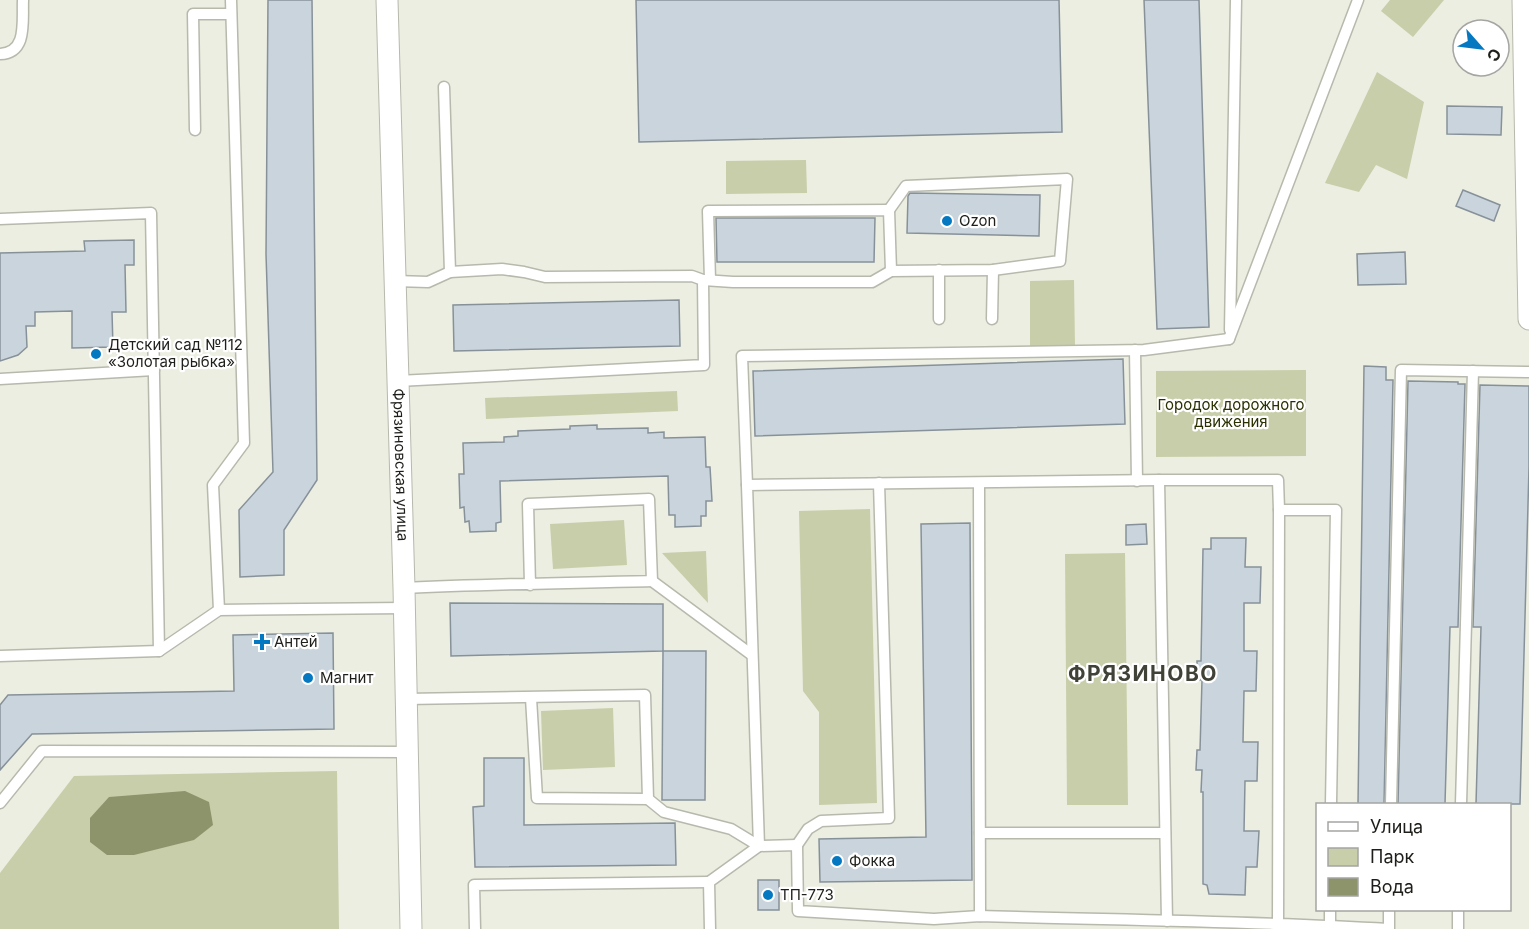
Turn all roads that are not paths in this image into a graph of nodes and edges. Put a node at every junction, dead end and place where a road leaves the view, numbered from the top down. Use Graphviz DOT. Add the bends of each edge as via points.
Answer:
graph roads {
  1 [pos="23,0"];
  2 [pos="231,0"];
  3 [pos="387,0"];
  4 [pos="1236,0"];
  5 [pos="1358,0"];
  6 [pos="1524,0"];
  7 [pos="231,14"];
  8 [pos="0,54"];
  9 [pos="444,87"];
  10 [pos="195,130"];
  11 [pos="889,210"];
  12 [pos="0,219"];
  13 [pos="939,270"];
  14 [pos="993,270"];
  15 [pos="891,271"];
  16 [pos="450,272"];
  17 [pos="706,280"];
  18 [pos="395,282"];
  19 [pos="939,319"];
  20 [pos="992,319"];
  21 [pos="1528,319"];
  22 [pos="1229,339"];
  23 [pos="1135,350"];
  24 [pos="153,370"];
  25 [pos="1473,371"];
  26 [pos="1529,372"];
  27 [pos="0,379"];
  28 [pos="398,381"];
  29 [pos="1159,480"];
  30 [pos="1137,481"];
  31 [pos="879,483"];
  32 [pos="979,483"];
  33 [pos="747,485"];
  34 [pos="1279,510"];
  35 [pos="652,581"];
  36 [pos="530,585"];
  37 [pos="404,598"];
  38 [pos="219,610"];
  39 [pos="159,651"];
  40 [pos="752,655"];
  41 [pos="0,656"];
  42 [pos="531,698"];
  43 [pos="406,699"];
  44 [pos="407,752"];
  45 [pos="648,799"];
  46 [pos="1331,803"];
  47 [pos="1391,803"];
  48 [pos="1461,803"];
  49 [pos="0,804"];
  50 [pos="980,833"];
  51 [pos="1165,833"];
  52 [pos="797,845"];
  53 [pos="759,846"];
  54 [pos="709,882"];
  55 [pos="1330,911"];
  56 [pos="1389,911"];
  57 [pos="1458,911"];
  58 [pos="980,916"];
  59 [pos="1167,921"];
  60 [pos="934,924"];
  61 [pos="1278,926"];
  62 [pos="1330,926"];
  63 [pos="411,929"];
  64 [pos="475,929"];
  65 [pos="710,929"];
  66 [pos="1388,929"];
  67 [pos="1458,929"];
  1 -- 8 [label="lane" via="17,49"];
  2 -- 7 [label="lane"];
  3 -- 18 [label="street, Фрязиновская улица"];
  4 -- 22 [label="lane"];
  5 -- 22 [label="lane"];
  6 -- 21 [label="street"];
  7 -- 10 [label="lane" via="193,14"];
  7 -- 38 [label="lane" via="244,443 213,485"];
  9 -- 16 [label="lane"];
  11 -- 14 [label="lane" via="906,186 1067,179 1060,261"];
  11 -- 15 [label="lane"];
  11 -- 17 [label="lane" via="708,211"];
  12 -- 24 [label="lane" via="151,213"];
  13 -- 14 [label="lane"];
  13 -- 15 [label="lane"];
  13 -- 19 [label="lane"];
  14 -- 20 [label="lane"];
  15 -- 17 [label="lane" via="872,282"];
  16 -- 17 [label="lane" via="502,269 545,277 692,276"];
  16 -- 18 [label="lane" via="428,282"];
  17 -- 28 [label="lane" via="704,365"];
  18 -- 28 [label="street, Фрязиновская улица"];
  22 -- 23 [label="lane"];
  23 -- 30 [label="lane"];
  23 -- 33 [label="lane" via="741,356"];
  24 -- 27 [label="lane"];
  24 -- 39 [label="lane"];
  25 -- 26 [label="lane"];
  25 -- 47 [label="lane" via="1401,370"];
  25 -- 48 [label="lane"];
  28 -- 37 [label="street, Фрязиновская улица"];
  29 -- 30 [label="lane"];
  29 -- 34 [label="lane" via="1278,480"];
  29 -- 51 [label="lane"];
  30 -- 32 [label="lane"];
  31 -- 32 [label="lane"];
  31 -- 33 [label="lane"];
  31 -- 52 [label="lane" via="889,818 820,821 808,829"];
  32 -- 50 [label="lane"];
  33 -- 40 [label="lane"];
  34 -- 46 [label="lane" via="1336,510"];
  34 -- 61 [label="lane"];
  35 -- 36 [label="lane"];
  35 -- 36 [label="lane" via="649,500 528,504"];
  35 -- 40 [label="lane"];
  36 -- 37 [label="lane"];
  37 -- 38 [label="lane"];
  37 -- 43 [label="street, Фрязиновская улица"];
  38 -- 39 [label="lane"];
  39 -- 41 [label="lane"];
  40 -- 53 [label="lane"];
  42 -- 43 [label="lane"];
  42 -- 45 [label="lane" via="537,798"];
  42 -- 45 [label="lane" via="645,695"];
  43 -- 44 [label="street, Фрязиновская улица"];
  44 -- 49 [label="lane" via="42,751"];
  44 -- 63 [label="street, Фрязиновская улица"];
  45 -- 53 [label="lane" via="664,812 731,829"];
  50 -- 51 [label="lane"];
  50 -- 58 [label="lane"];
  51 -- 59 [label="lane"];
  52 -- 53 [label="lane"];
  52 -- 60 [label="lane" via="798,911"];
  53 -- 54 [label="lane"];
  54 -- 64 [label="lane" via="474,885"];
  54 -- 65 [label="lane"];
  55 -- 62 [label="lane"];
  56 -- 66 [label="lane"];
  57 -- 67 [label="lane"];
  58 -- 59 [label="lane"];
  58 -- 60 [label="lane"];
  59 -- 61 [label="lane"];
  61 -- 62 [label="lane"];
  62 -- 66 [label="lane"];
}
